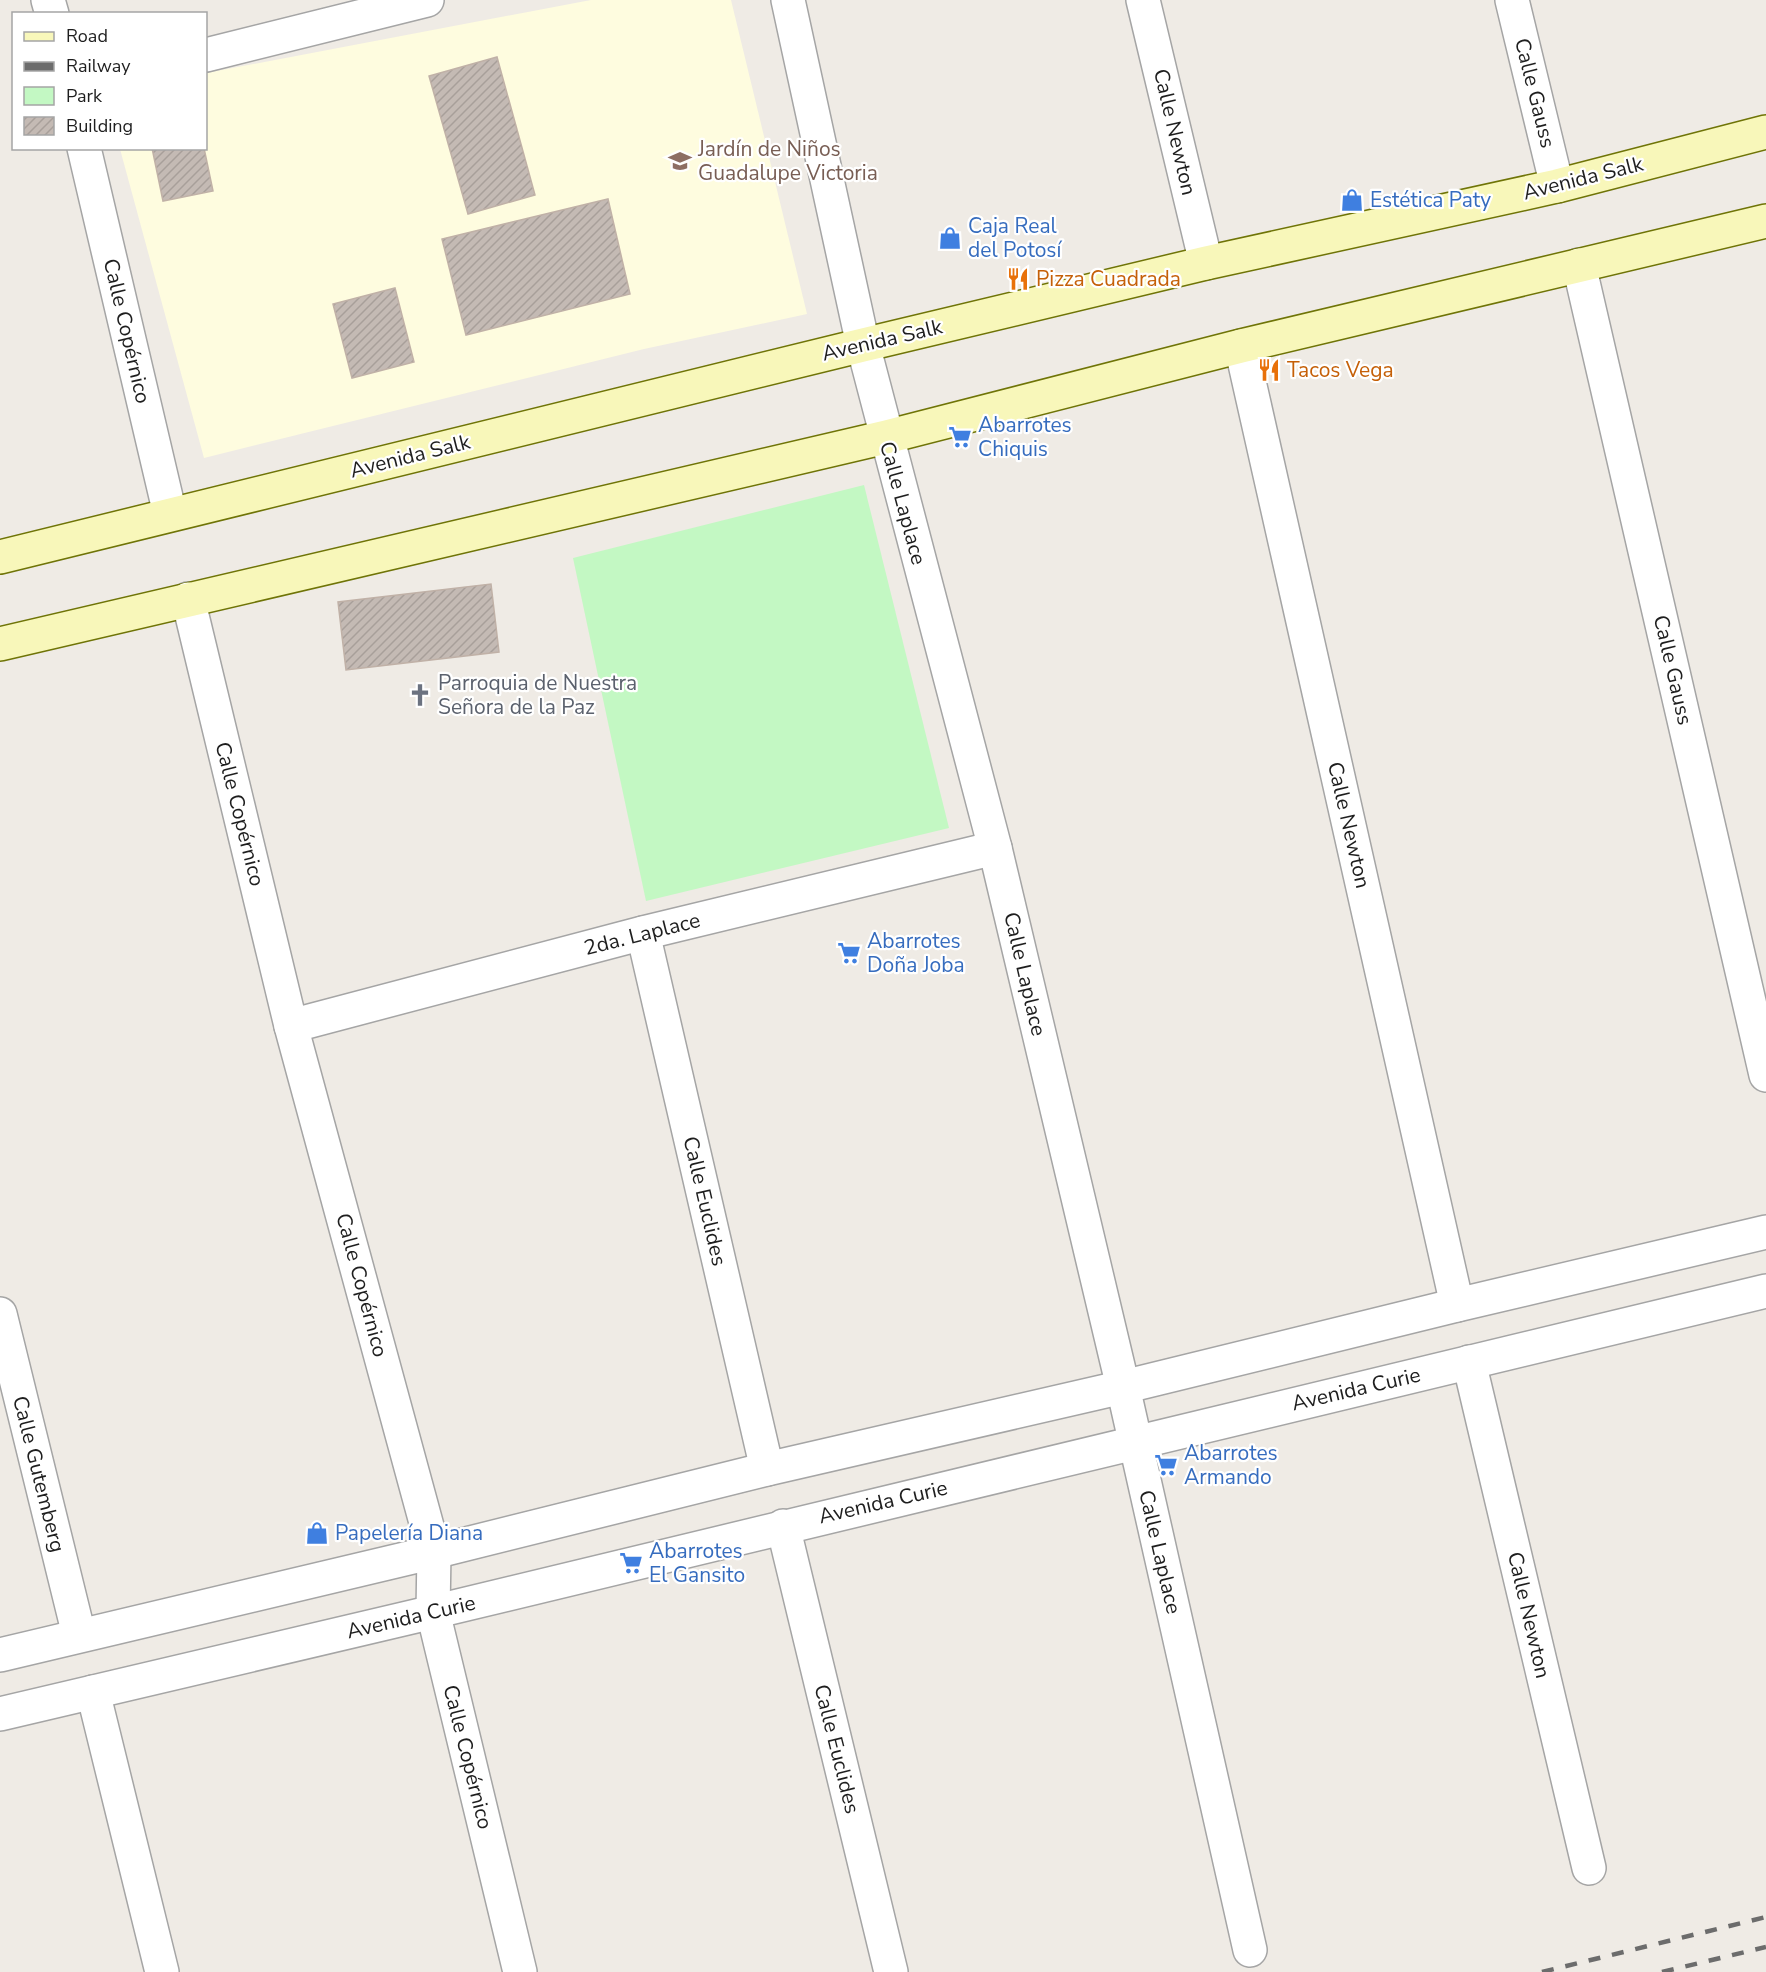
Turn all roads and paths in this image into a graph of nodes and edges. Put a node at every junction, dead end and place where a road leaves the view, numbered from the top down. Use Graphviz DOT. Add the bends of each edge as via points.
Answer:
graph roads {
  1 [pos="788,0"];
  2 [pos="1143,0"];
  3 [pos="1512,0"];
  4 [pos="419,1"];
  5 [pos="207,55"];
  6 [pos="1766,132"];
  7 [pos="84,150"];
  8 [pos="1557,186"];
  9 [pos="1766,221"];
  10 [pos="1206,263"];
  11 [pos="1579,265"];
  12 [pos="863,345"];
  13 [pos="1241,346"];
  14 [pos="886,437"];
  15 [pos="170,514"];
  16 [pos="0,557"];
  17 [pos="188,599"];
  18 [pos="0,644"];
  19 [pos="995,848"];
  20 [pos="643,933"];
  21 [pos="291,1026"];
  22 [pos="1766,1075"];
  23 [pos="1766,1232"];
  24 [pos="1766,1290"];
  25 [pos="1457,1305"];
  26 [pos="0,1314"];
  27 [pos="1469,1362"];
  28 [pos="1123,1387"];
  29 [pos="1135,1442"];
  30 [pos="767,1469"];
  31 [pos="783,1526"];
  32 [pos="434,1552"];
  33 [pos="433,1612"];
  34 [pos="79,1635"];
  35 [pos="0,1654"];
  36 [pos="93,1692"];
  37 [pos="0,1714"];
  38 [pos="1589,1868"];
  39 [pos="1250,1950"];
  40 [pos="162,1972"];
  41 [pos="520,1972"];
  42 [pos="891,1972"];
  1 -- 12 [label="street, Calle Laplace"];
  2 -- 10 [label="street, Calle Newton"];
  3 -- 8 [label="street, Calle Gauss"];
  4 -- 5 [label="street"];
  6 -- 8 [label="main road, Avenida Salk"];
  7 -- 15 [label="street, Calle Copérnico"];
  8 -- 10 [label="main road, Avenida Salk"];
  9 -- 11 [label="main road"];
  10 -- 12 [label="main road, Avenida Salk"];
  11 -- 13 [label="main road"];
  11 -- 22 [label="street, Calle Gauss"];
  12 -- 14 [label="street, Calle Laplace"];
  12 -- 15 [label="main road, Avenida Salk"];
  13 -- 14 [label="main road"];
  13 -- 25 [label="street, Calle Newton"];
  14 -- 17 [label="main road"];
  14 -- 19 [label="street, Calle Laplace"];
  15 -- 16 [label="main road, Avenida Salk"];
  17 -- 18 [label="main road"];
  17 -- 21 [label="street, Calle Copérnico"];
  19 -- 20 [label="street, 2da. Laplace"];
  19 -- 28 [label="street, Calle Laplace"];
  20 -- 21 [label="street, 2da. Laplace"];
  20 -- 30 [label="street, Calle Euclides"];
  21 -- 32 [label="street, Calle Copérnico"];
  23 -- 25 [label="street"];
  24 -- 27 [label="street, Avenida Curie"];
  25 -- 28 [label="street"];
  26 -- 34 [label="street, Calle Gutemberg"];
  27 -- 29 [label="street, Avenida Curie"];
  27 -- 38 [label="street, Calle Newton"];
  28 -- 29 [label="street, Calle Laplace"];
  28 -- 30 [label="street"];
  29 -- 31 [label="street, Avenida Curie"];
  29 -- 39 [label="street, Calle Laplace"];
  30 -- 32 [label="street"];
  31 -- 33 [label="street, Avenida Curie"];
  31 -- 42 [label="street, Calle Euclides"];
  32 -- 33 [label="street, Calle Copérnico"];
  32 -- 34 [label="street"];
  33 -- 36 [label="street, Avenida Curie"];
  33 -- 41 [label="street, Calle Copérnico"];
  34 -- 35 [label="street"];
  36 -- 37 [label="street, Avenida Curie"];
  36 -- 40 [label="street"];
}
